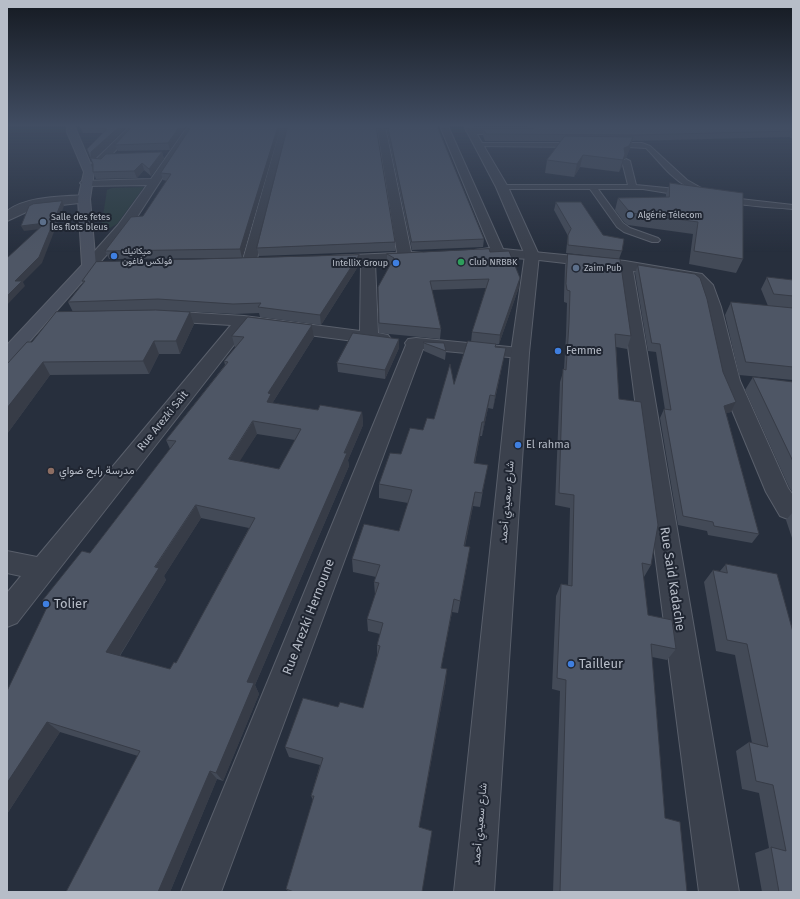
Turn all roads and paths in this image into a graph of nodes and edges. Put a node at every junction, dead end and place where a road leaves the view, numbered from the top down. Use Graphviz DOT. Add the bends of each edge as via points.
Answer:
graph roads {
  1 [pos="85,168"];
  2 [pos="96,168"];
  3 [pos="164,168"];
  4 [pos="274,168"];
  5 [pos="389,168"];
  6 [pos="462,168"];
  7 [pos="491,168"];
  8 [pos="628,168"];
  9 [pos="670,168"];
  10 [pos="88,178"];
  11 [pos="154,182"];
  12 [pos="502,187"];
  13 [pos="593,188"];
  14 [pos="633,188"];
  15 [pos="703,191"];
  16 [pos="84,199"];
  17 [pos="793,207"];
  18 [pos="7,217"];
  19 [pos="655,240"];
  20 [pos="498,252"];
  21 [pos="467,254"];
  22 [pos="428,255"];
  23 [pos="532,255"];
  24 [pos="405,256"];
  25 [pos="368,258"];
  26 [pos="320,260"];
  27 [pos="265,262"];
  28 [pos="234,263"];
  29 [pos="249,263"];
  30 [pos="112,265"];
  31 [pos="625,265"];
  32 [pos="89,266"];
  33 [pos="146,317"];
  34 [pos="63,318"];
  35 [pos="40,319"];
  36 [pos="244,321"];
  37 [pos="369,338"];
  38 [pos="416,343"];
  39 [pos="520,353"];
  40 [pos="7,356"];
  41 [pos="730,381"];
  42 [pos="754,384"];
  43 [pos="793,511"];
  44 [pos="7,562"];
  45 [pos="42,569"];
  46 [pos="7,614"];
  47 [pos="201,892"];
  48 [pos="474,892"];
  49 [pos="720,892"];
  1 -- 10 [label="main road"];
  2 -- 10 [label="street"];
  3 -- 11 [label="street"];
  4 -- 29 [label="street"];
  5 -- 24 [label="street"];
  6 -- 20 [label="street"];
  7 -- 12 [label="street"];
  8 -- 14 [label="lane"];
  9 -- 15 [label="lane" via="688,185"];
  10 -- 11 [label="street"];
  10 -- 16 [label="main road"];
  11 -- 32 [label="street" via="123,228"];
  12 -- 13 [label="lane"];
  12 -- 23 [label="street"];
  13 -- 14 [label="lane"];
  13 -- 19 [label="lane" via="620,225"];
  14 -- 15 [label="lane" via="674,192"];
  15 -- 17 [label="lane" via="732,201"];
  16 -- 18 [label="street" via="25,206 14,210"];
  16 -- 32 [label="main road"];
  20 -- 21 [label="street"];
  20 -- 23 [label="street"];
  22 -- 24 [label="street"];
  23 -- 31 [label="street"];
  23 -- 39 [label="street, شارع سعيدي أحمد"];
  24 -- 25 [label="street"];
  25 -- 26 [label="street"];
  25 -- 37 [label="street"];
  27 -- 29 [label="street"];
  28 -- 29 [label="street"];
  30 -- 32 [label="street"];
  31 -- 41 [label="street" via="698,278 705,285 720,307"];
  31 -- 49 [label="street, Rue Said Kadache"];
  32 -- 35 [label="main road"];
  33 -- 36 [label="street"];
  34 -- 35 [label="street"];
  35 -- 40 [label="main road"];
  36 -- 37 [label="street"];
  36 -- 45 [label="street, Rue Arezki Sait"];
  37 -- 38 [label="street"];
  38 -- 39 [label="street"];
  38 -- 47 [label="street, Rue Arezki Hernoune"];
  39 -- 48 [label="street, شارع سعيدي أحمد"];
  41 -- 42 [label="street"];
  41 -- 43 [label="street" via="778,492"];
  44 -- 45 [label="street"];
  45 -- 46 [label="street, Rue Arezki Sait"];
}
